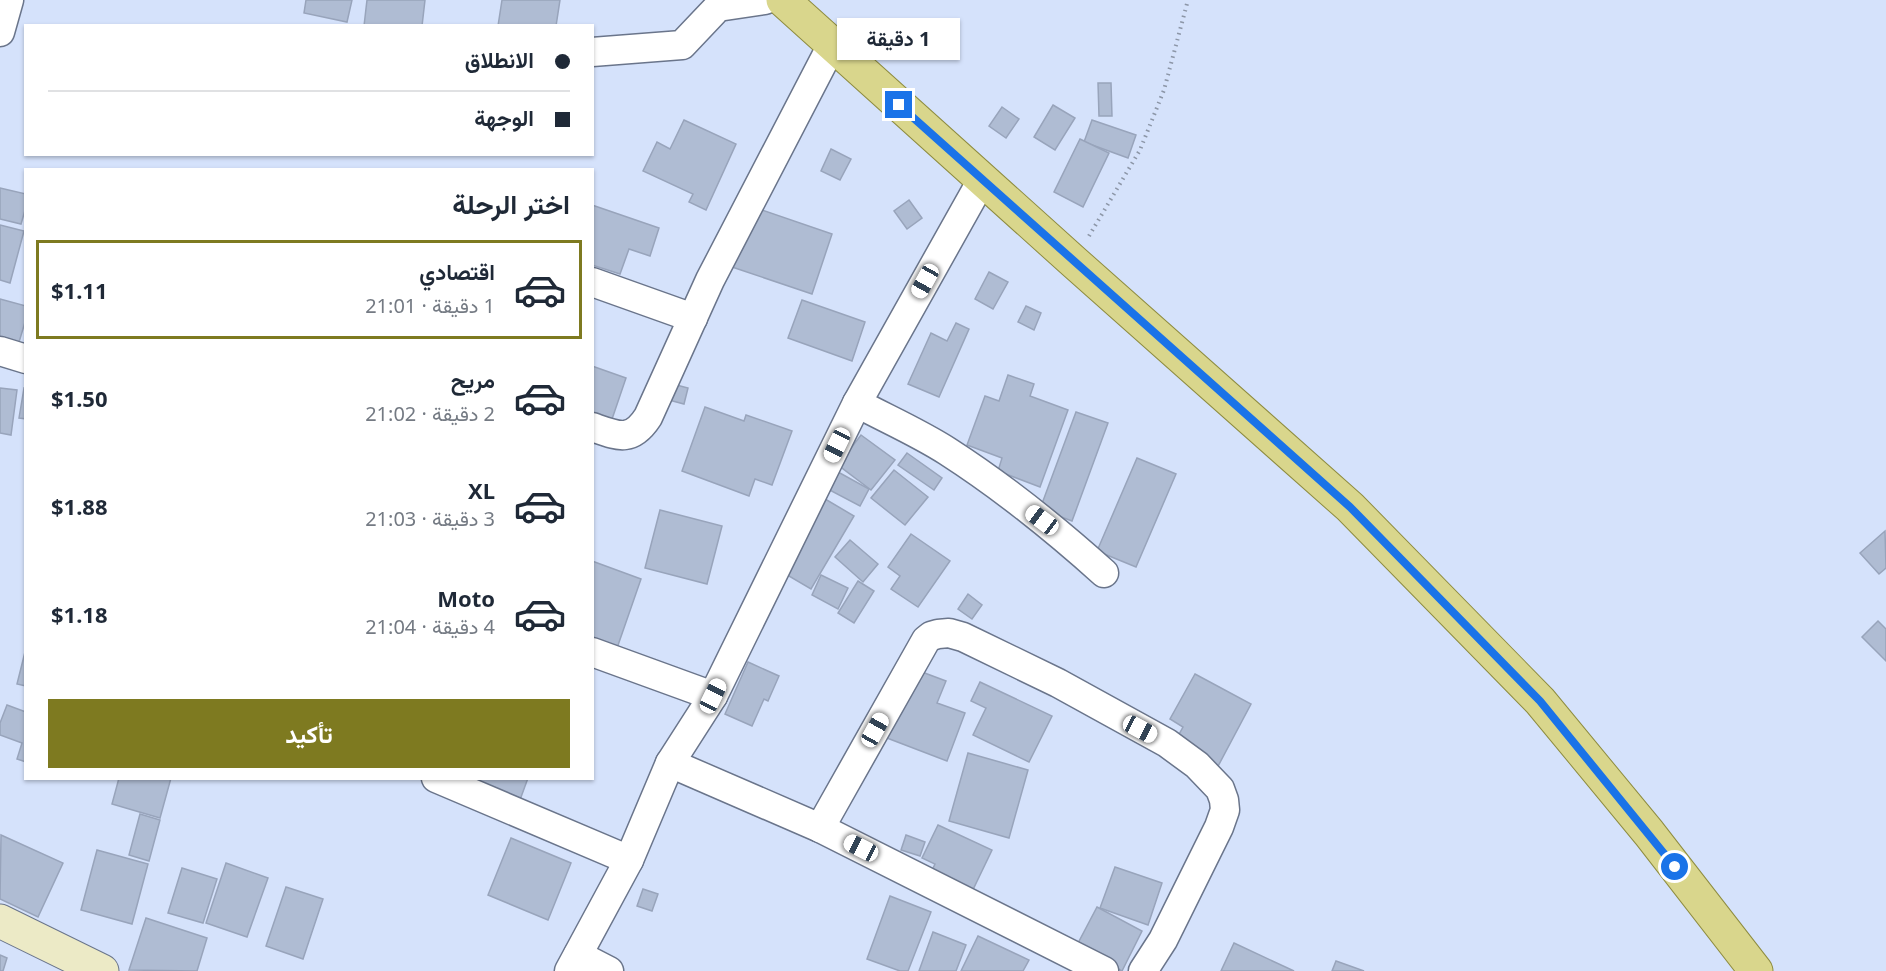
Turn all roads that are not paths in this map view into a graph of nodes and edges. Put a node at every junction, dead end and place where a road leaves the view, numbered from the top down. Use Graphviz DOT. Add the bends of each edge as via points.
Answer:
graph roads {
  1 [pos="9,0"];
  2 [pos="765,0"];
  3 [pos="783,0"];
  4 [pos="710,4"];
  5 [pos="0,32"];
  6 [pos="832,45"];
  7 [pos="594,52"];
  8 [pos="982,180"];
  9 [pos="594,283"];
  10 [pos="693,318"];
  11 [pos="0,351"];
  12 [pos="24,358"];
  13 [pos="857,403"];
  14 [pos="594,428"];
  15 [pos="1104,573"];
  16 [pos="594,653"];
  17 [pos="713,696"];
  18 [pos="670,764"];
  19 [pos="441,780"];
  20 [pos="820,828"];
  21 [pos="629,860"];
  22 [pos="0,921"];
  23 [pos="573,963"];
  24 [pos="102,971"];
  25 [pos="609,971"];
  26 [pos="1104,971"];
  27 [pos="1143,971"];
  28 [pos="1756,971"];
  1 -- 5 [label="street"];
  2 -- 4 [label="street"];
  3 -- 6 [label="main road"];
  4 -- 7 [label="street" via="682,45"];
  6 -- 8 [label="main road"];
  6 -- 10 [label="street"];
  8 -- 13 [label="street"];
  8 -- 28 [label="main road" via="1350,507 1454,612 1540,701"];
  9 -- 10 [label="street"];
  10 -- 14 [label="street" via="642,427 622,436"];
  11 -- 12 [label="street"];
  13 -- 15 [label="street" via="945,450 984,476"];
  13 -- 17 [label="street"];
  16 -- 17 [label="street"];
  17 -- 18 [label="street"];
  18 -- 20 [label="street"];
  18 -- 21 [label="street"];
  19 -- 21 [label="street"];
  20 -- 26 [label="street"];
  20 -- 27 [label="street" via="926,640 949,633 993,650 1167,743 1197,765 1220,789 1225,810 1220,827 1163,940"];
  21 -- 23 [label="street"];
  22 -- 24 [label="main road"];
  23 -- 25 [label="street"];
}
